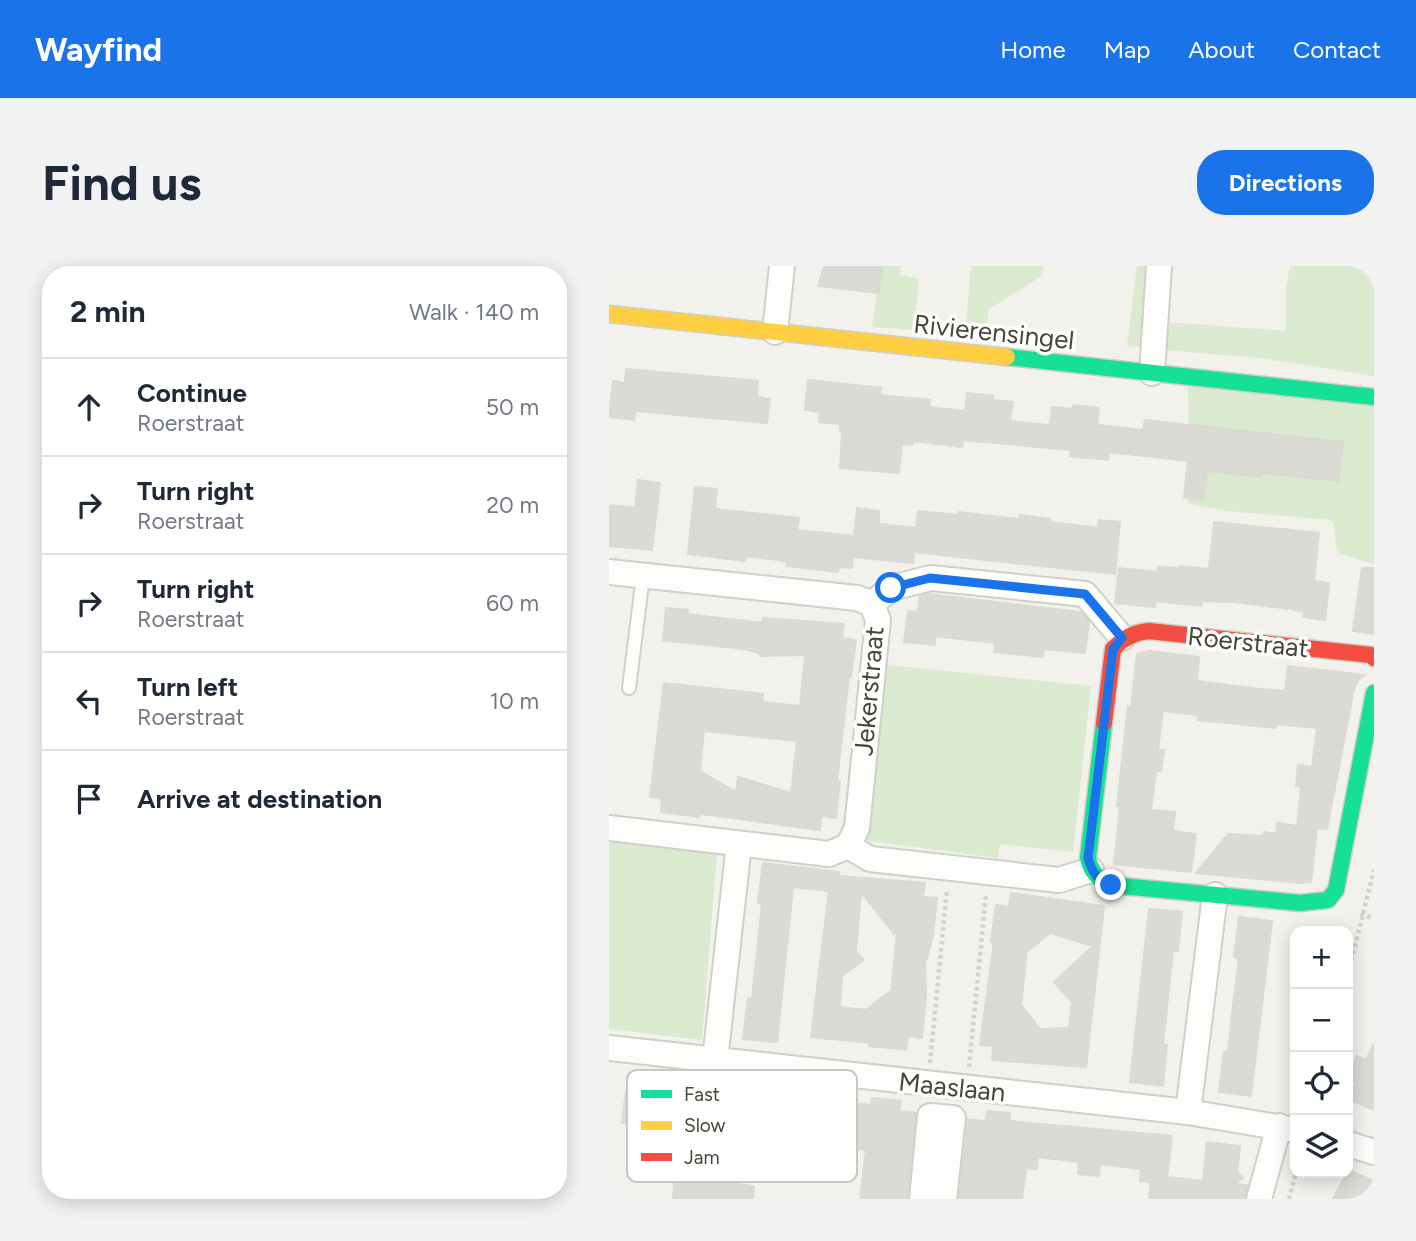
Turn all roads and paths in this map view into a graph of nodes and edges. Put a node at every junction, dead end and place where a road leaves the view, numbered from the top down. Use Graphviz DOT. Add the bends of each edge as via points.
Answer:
graph roads {
  1 [pos="782,266"];
  2 [pos="1159,266"];
  3 [pos="609,314"];
  4 [pos="775,332"];
  5 [pos="1152,373"];
  6 [pos="1374,397"];
  7 [pos="609,572"];
  8 [pos="643,576"];
  9 [pos="872,604"];
  10 [pos="1122,638"];
  11 [pos="1374,658"];
  12 [pos="629,688"];
  13 [pos="1374,693"];
  14 [pos="609,828"];
  15 [pos="739,844"];
  16 [pos="848,846"];
  17 [pos="949,867"];
  18 [pos="1091,870"];
  19 [pos="1374,870"];
  20 [pos="988,873"];
  21 [pos="1215,895"];
  22 [pos="1353,954"];
  23 [pos="609,1048"];
  24 [pos="715,1060"];
  25 [pos="804,1070"];
  26 [pos="857,1076"];
  27 [pos="928,1084"];
  28 [pos="967,1088"];
  29 [pos="1188,1112"];
  30 [pos="1287,1128"];
  31 [pos="1353,1146"];
  32 [pos="1374,1152"];
  33 [pos="1295,1178"];
  34 [pos="922,1199"];
  35 [pos="944,1199"];
  36 [pos="1259,1199"];
  37 [pos="1289,1199"];
  1 -- 4 [label="street"];
  2 -- 5 [label="street"];
  3 -- 4 [label="street, Rivierensingel"];
  4 -- 5 [label="street, Rivierensingel"];
  5 -- 6 [label="street, Rivierensingel"];
  7 -- 8 [label="street, Jekerstraat"];
  8 -- 9 [label="street, Jekerstraat" via="857,598"];
  8 -- 12 [label="lane"];
  9 -- 10 [label="street" via="891,588 930,578 1085,594"];
  9 -- 16 [label="street, Jekerstraat" via="878,620 857,828"];
  10 -- 11 [label="street, Roerstraat" via="1149,631"];
  10 -- 18 [label="street" via="1113,649 1088,858"];
  13 -- 21 [label="street" via="1336,890 1328,900 1300,903"];
  14 -- 15 [label="street"];
  15 -- 16 [label="street" via="829,854"];
  15 -- 24 [label="street"];
  16 -- 17 [label="street" via="870,859"];
  17 -- 20 [label="street"];
  17 -- 27 [label="path"];
  18 -- 20 [label="street" via="1059,880"];
  18 -- 21 [label="street" via="1111,885"];
  19 -- 22 [label="path"];
  20 -- 28 [label="path"];
  21 -- 29 [label="street"];
  23 -- 24 [label="street, Maaslaan"];
  24 -- 25 [label="street, Maaslaan"];
  26 -- 27 [label="street, Maaslaan"];
  27 -- 28 [label="street, Maaslaan"];
  28 -- 29 [label="street, Maaslaan"];
  29 -- 30 [label="street, Maaslaan"];
  30 -- 36 [label="street"];
  31 -- 32 [label="street"];
  33 -- 37 [label="path"];
  34 -- 35 [label="street" via="930,1116 953,1118"];
}
